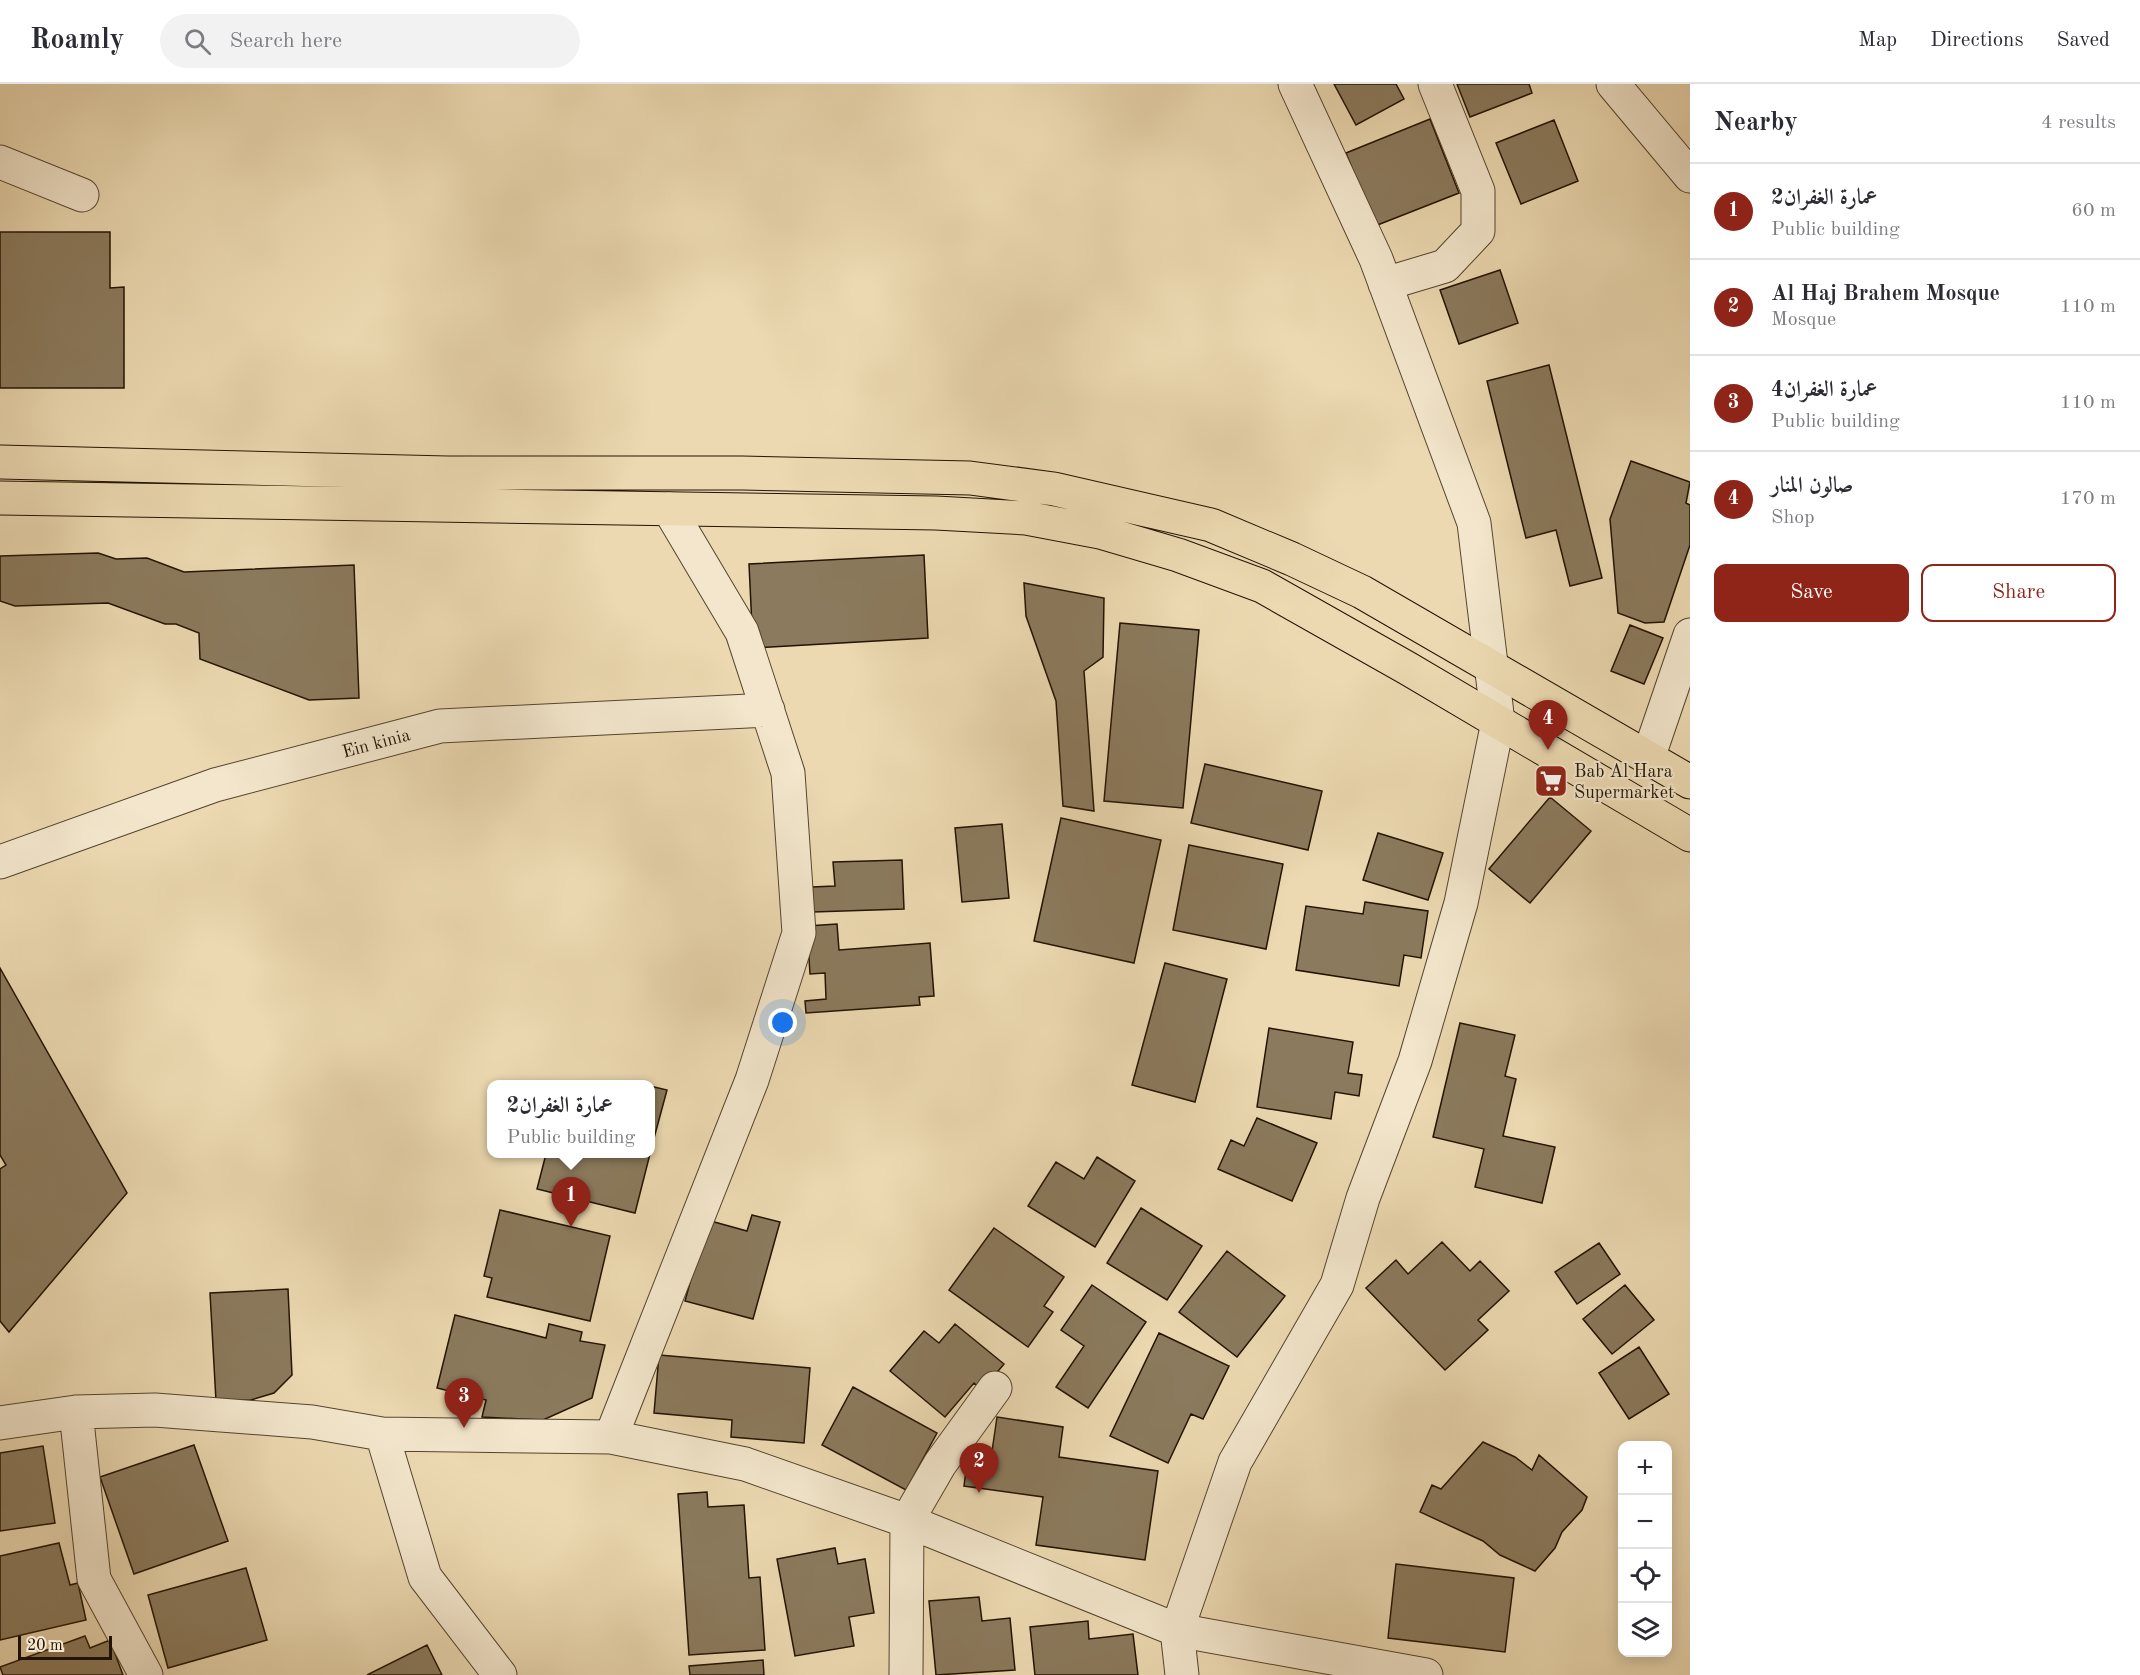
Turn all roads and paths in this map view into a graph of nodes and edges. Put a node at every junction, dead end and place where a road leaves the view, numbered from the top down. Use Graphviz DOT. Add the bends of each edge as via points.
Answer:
graph roads {
  1 [pos="1295,84"];
  2 [pos="1435,84"];
  3 [pos="1613,84"];
  4 [pos="0,162"];
  5 [pos="1690,176"];
  6 [pos="82,195"];
  7 [pos="1385,284"];
  8 [pos="0,462"];
  9 [pos="0,498"];
  10 [pos="669,509"];
  11 [pos="1690,635"];
  12 [pos="1493,668"];
  13 [pos="768,710"];
  14 [pos="1498,722"];
  15 [pos="1648,758"];
  16 [pos="1690,782"];
  17 [pos="1690,835"];
  18 [pos="0,862"];
  19 [pos="995,1388"];
  20 [pos="76,1412"];
  21 [pos="0,1423"];
  22 [pos="382,1434"];
  23 [pos="611,1437"];
  24 [pos="907,1521"];
  25 [pos="1177,1630"];
  26 [pos="146,1675"];
  27 [pos="500,1675"];
  28 [pos="906,1675"];
  29 [pos="1182,1675"];
  30 [pos="1426,1675"];
  1 -- 7 [label="street"];
  2 -- 7 [label="street" via="1478,191 1478,231 1445,266"];
  3 -- 5 [label="street"];
  4 -- 6 [label="street"];
  7 -- 12 [label="street" via="1474,523"];
  8 -- 12 [label="main road" via="447,473 948,477 1054,489 1211,525 1362,592"];
  9 -- 10 [label="main road"];
  10 -- 13 [label="street" via="742,632"];
  10 -- 14 [label="main road" via="936,513 1026,518 1100,532 1262,586"];
  11 -- 15 [label="street"];
  12 -- 14 [label="street"];
  12 -- 15 [label="main road"];
  13 -- 18 [label="street, Ein kinia" via="440,726 215,785"];
  13 -- 23 [label="street" via="788,773 799,933 752,1080"];
  14 -- 17 [label="main road"];
  14 -- 25 [label="street" via="1461,903 1414,1061 1337,1285 1235,1462"];
  15 -- 16 [label="main road"];
  19 -- 24 [label="street" via="940,1464"];
  20 -- 21 [label="street"];
  20 -- 22 [label="street" via="155,1410 312,1422"];
  20 -- 26 [label="street" via="94,1579"];
  22 -- 23 [label="street"];
  22 -- 27 [label="street" via="425,1577"];
  23 -- 24 [label="street" via="745,1464"];
  24 -- 25 [label="street"];
  24 -- 28 [label="street"];
  25 -- 29 [label="street"];
  25 -- 30 [label="street"];
}
